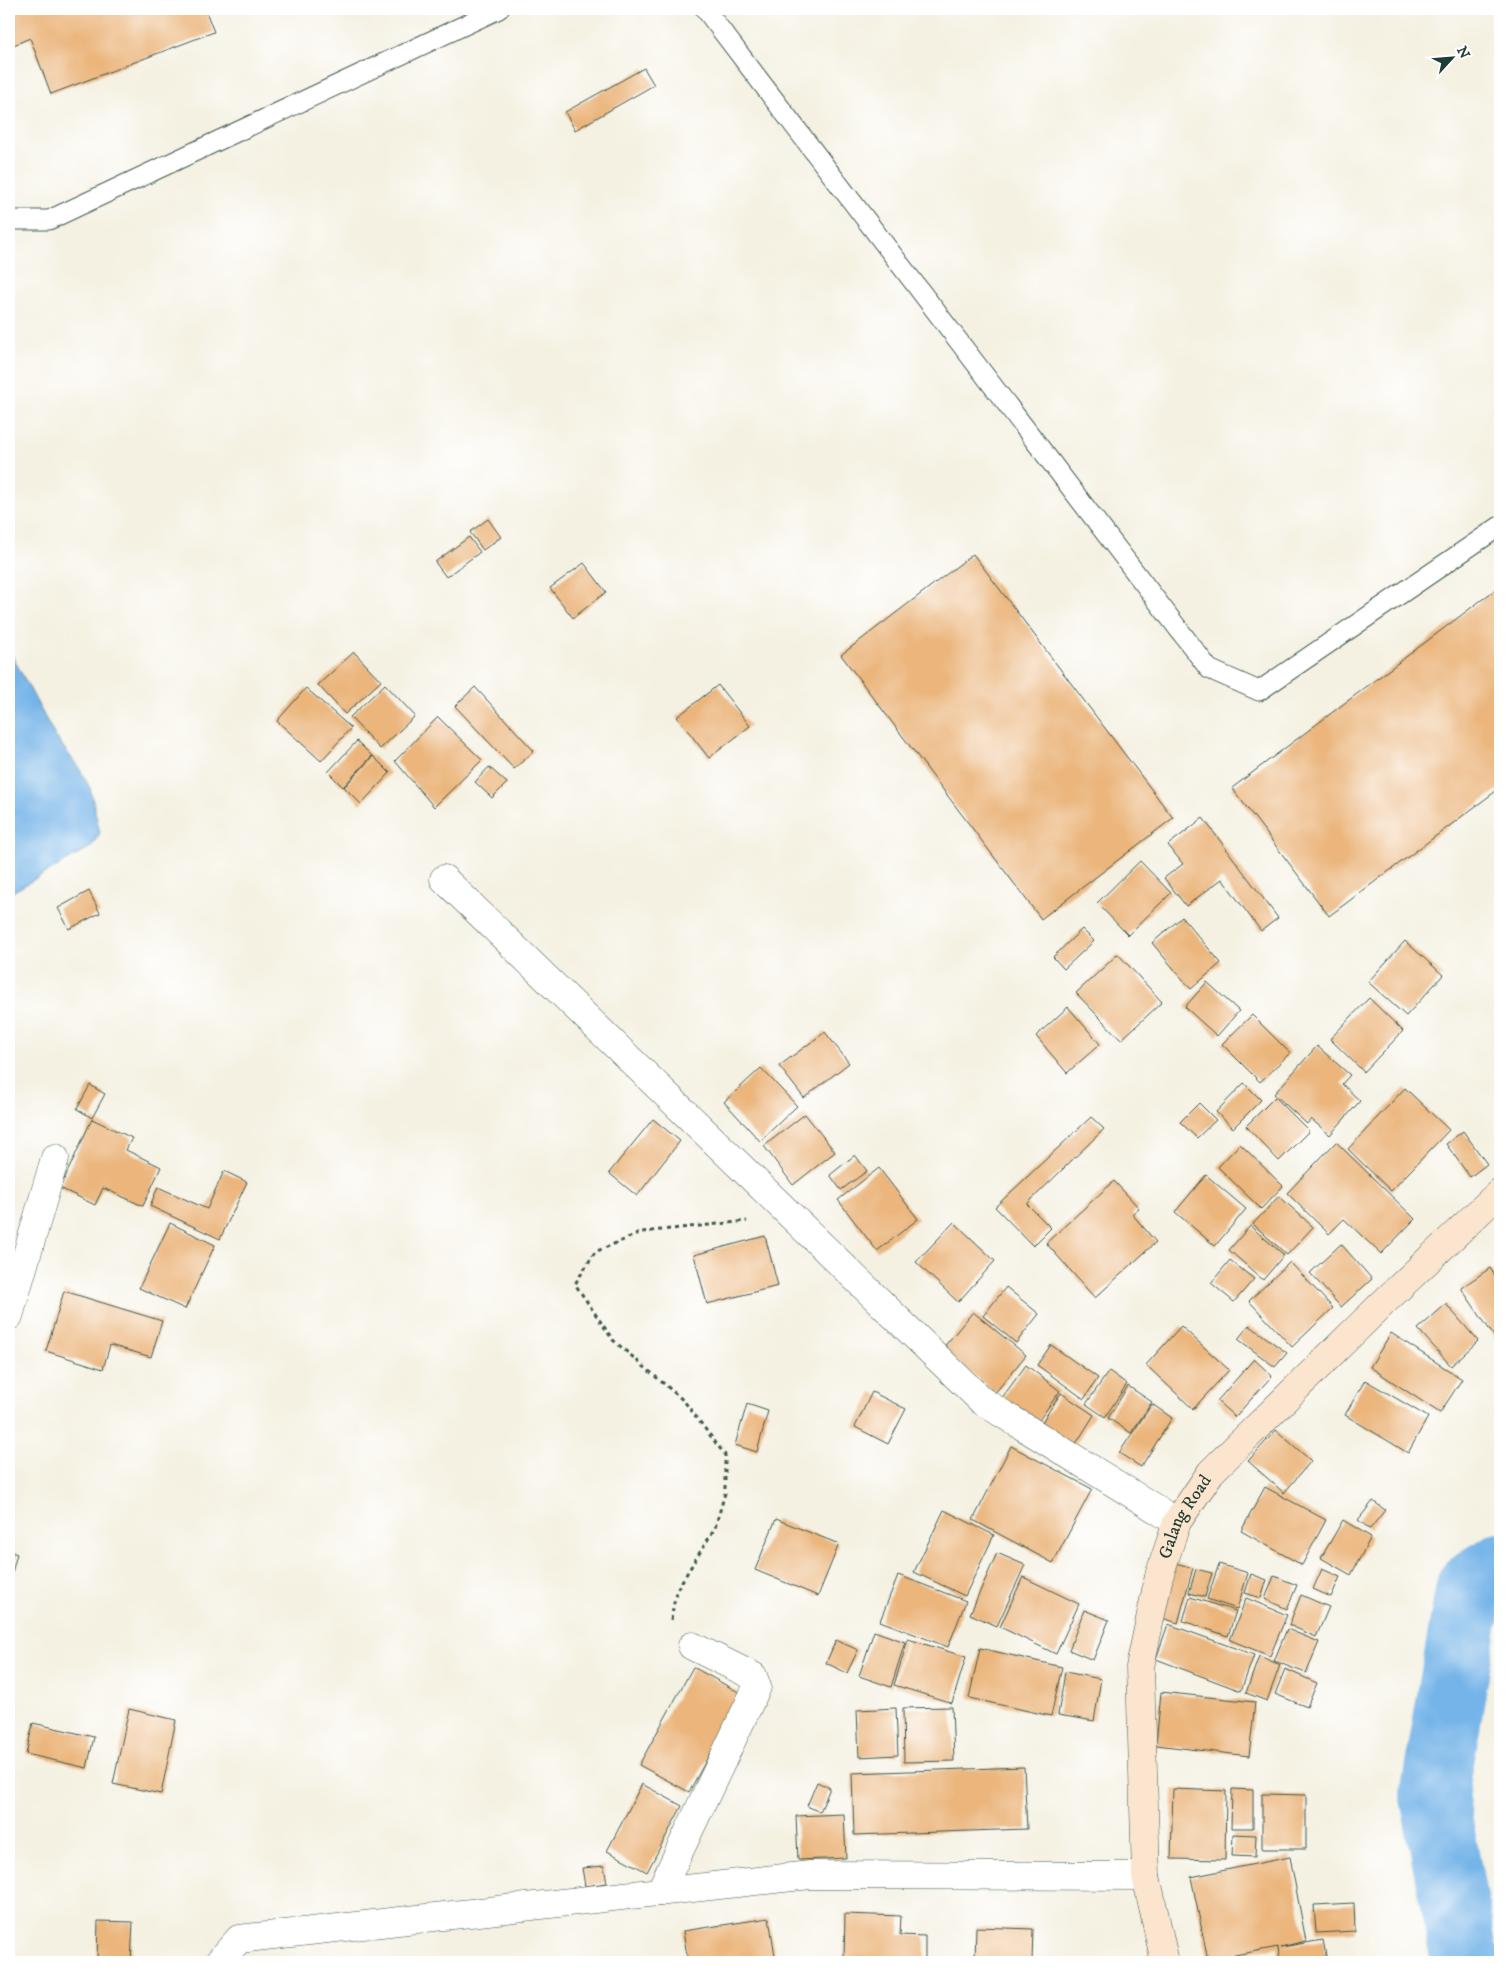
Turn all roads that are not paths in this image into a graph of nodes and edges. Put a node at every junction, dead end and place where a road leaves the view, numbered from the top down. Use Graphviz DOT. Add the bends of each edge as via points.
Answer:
graph roads {
  1 [pos="499,9"];
  2 [pos="705,9"];
  3 [pos="9,220"];
  4 [pos="1500,526"];
  5 [pos="444,879"];
  6 [pos="55,1158"];
  7 [pos="1500,1192"];
  8 [pos="9,1316"];
  9 [pos="1177,1522"];
  10 [pos="692,1646"];
  11 [pos="1146,1876"];
  12 [pos="660,1892"];
  13 [pos="219,1962"];
  14 [pos="1166,1962"];
  1 -- 3 [label="lane" via="49,220"];
  2 -- 4 [label="lane" via="1209,669 1259,691"];
  5 -- 9 [label="street" via="982,1401"];
  6 -- 8 [label="street"];
  7 -- 9 [label="street, Galang Road" via="1211,1472"];
  9 -- 11 [label="street, Galang Road" via="1159,1576 1140,1667"];
  10 -- 12 [label="street" via="753,1676 757,1687"];
  11 -- 12 [label="street" via="810,1875"];
  11 -- 14 [label="street, Galang Road"];
  12 -- 13 [label="street" via="239,1940"];
}
